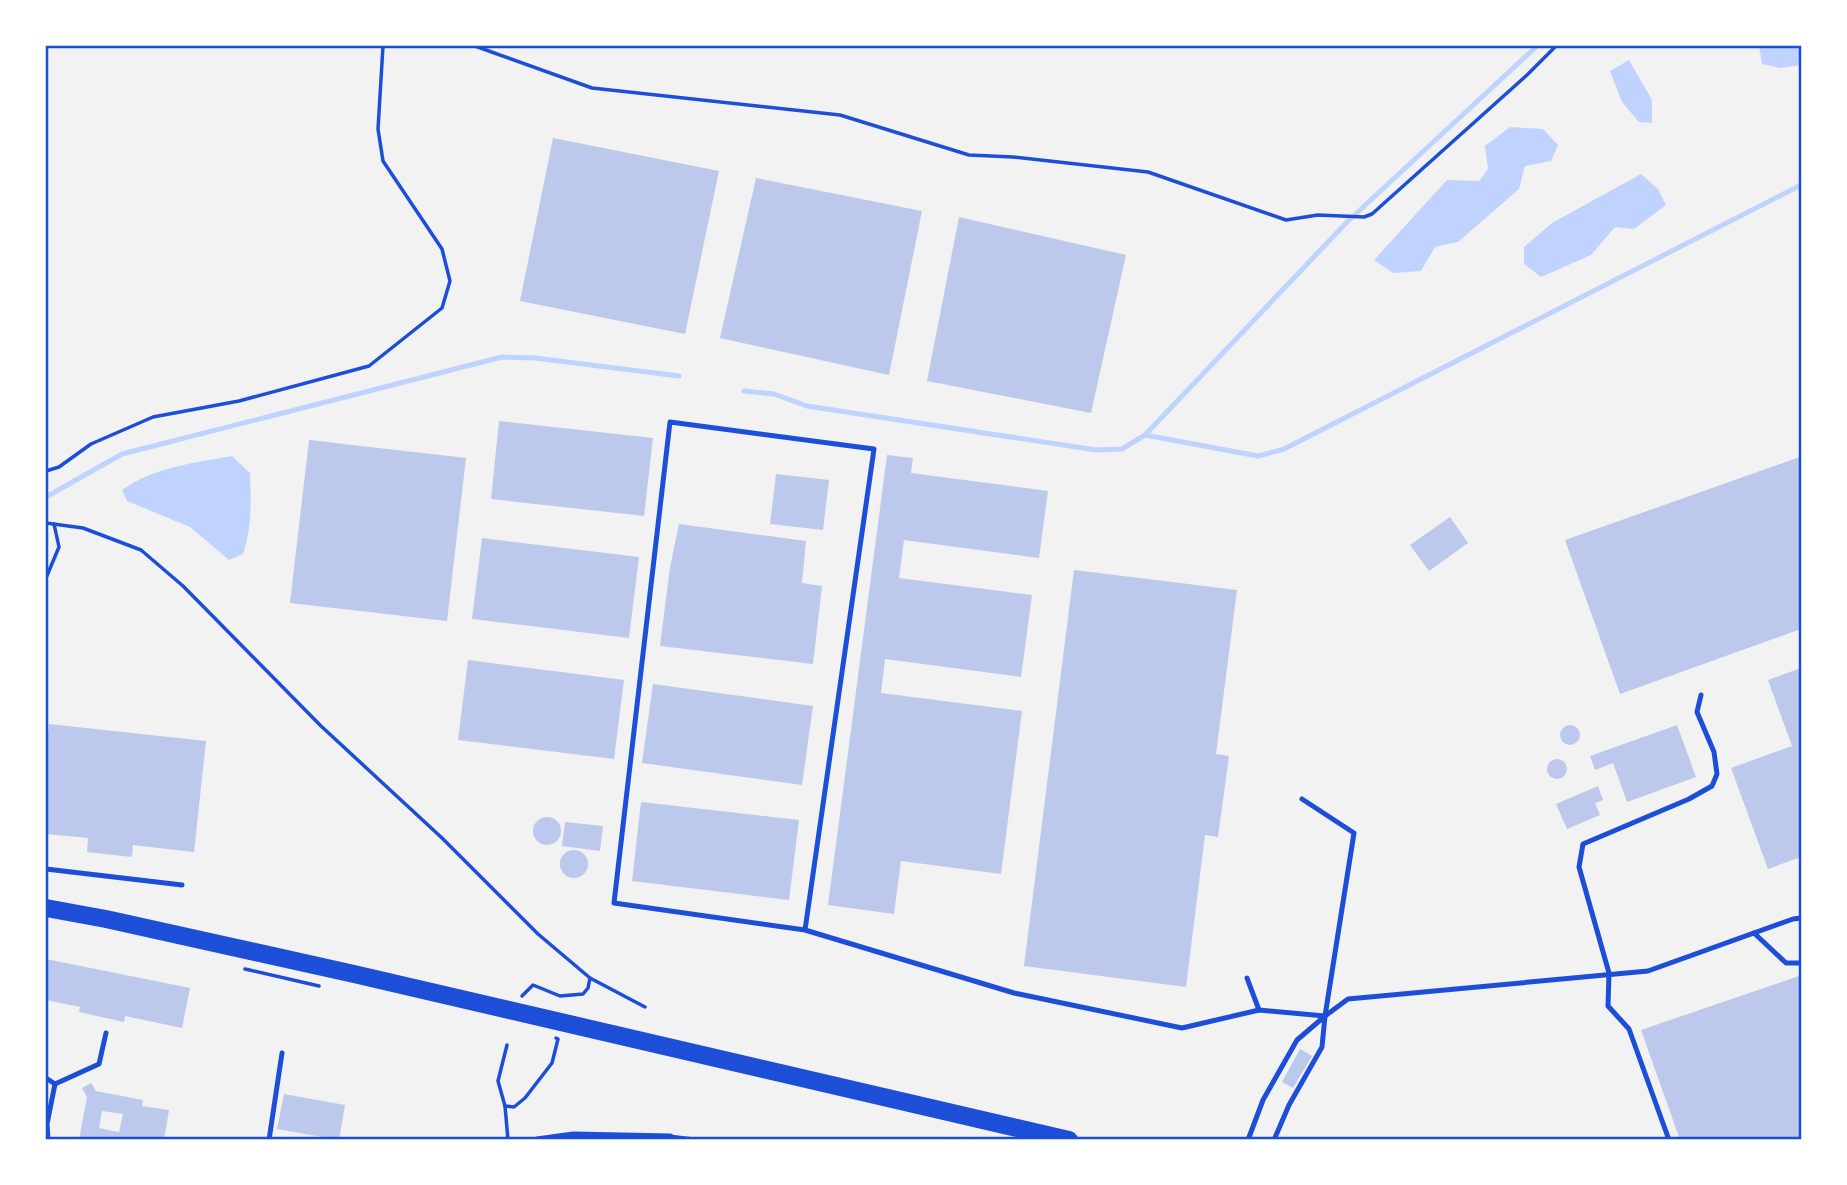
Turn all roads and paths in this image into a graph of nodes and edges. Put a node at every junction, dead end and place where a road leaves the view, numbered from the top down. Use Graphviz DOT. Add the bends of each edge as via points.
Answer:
graph roads {
  1 [pos="383,46"];
  2 [pos="475,46"];
  3 [pos="1556,46"];
  4 [pos="46,471"];
  5 [pos="46,523"];
  6 [pos="54,524"];
  7 [pos="46,578"];
  8 [pos="1701,695"];
  9 [pos="1302,799"];
  10 [pos="46,869"];
  11 [pos="182,885"];
  12 [pos="46,908"];
  13 [pos="1801,918"];
  14 [pos="805,930"];
  15 [pos="1754,933"];
  16 [pos="1801,963"];
  17 [pos="239,968"];
  18 [pos="1609,973"];
  19 [pos="590,978"];
  20 [pos="1247,978"];
  21 [pos="320,986"];
  22 [pos="519,1000"];
  23 [pos="645,1007"];
  24 [pos="1259,1010"];
  25 [pos="1325,1016"];
  26 [pos="106,1033"];
  27 [pos="547,1036"];
  28 [pos="507,1045"];
  29 [pos="282,1053"];
  30 [pos="46,1078"];
  31 [pos="55,1084"];
  32 [pos="505,1106"];
  33 [pos="602,1137"];
  34 [pos="670,1137"];
  35 [pos="48,1139"];
  36 [pos="269,1139"];
  37 [pos="508,1139"];
  38 [pos="537,1139"];
  39 [pos="695,1139"];
  40 [pos="1069,1139"];
  41 [pos="1248,1139"];
  42 [pos="1274,1139"];
  43 [pos="1669,1139"];
  1 -- 4 [label="path" via="378,129 383,161 442,249 450,281 442,308 369,366 239,401 153,417 91,444"];
  2 -- 3 [label="path" via="592,88 840,114 969,155 1148,172 1286,220 1372,214"];
  5 -- 6 [label="path"];
  6 -- 7 [label="path" via="59,547"];
  6 -- 19 [label="path" via="83,528 141,550"];
  8 -- 18 [label="lane" via="1697,712 1714,752 1717,774 1712,786 1583,845 1579,867"];
  9 -- 25 [label="lane" via="1354,833"];
  10 -- 11 [label="lane"];
  12 -- 40 [label="main road"];
  13 -- 15 [label="lane"];
  14 -- 14 [label="lane" via="614,903 670,422 874,449"];
  14 -- 24 [label="lane" via="1014,993 1182,1028"];
  15 -- 16 [label="lane" via="1786,963"];
  15 -- 18 [label="lane" via="1648,971"];
  17 -- 21 [label="path"];
  18 -- 25 [label="lane" via="1348,999"];
  18 -- 43 [label="lane" via="1608,1006 1629,1029"];
  19 -- 22 [label="path" via="583,994 560,996 533,985"];
  19 -- 23 [label="path"];
  20 -- 24 [label="lane"];
  24 -- 25 [label="lane"];
  25 -- 41 [label="lane" via="1297,1040 1263,1100"];
  25 -- 42 [label="lane" via="1322,1047"];
  26 -- 31 [label="lane" via="99,1064"];
  27 -- 32 [label="path" via="558,1039 552,1063 525,1098 514,1107"];
  28 -- 32 [label="path" via="498,1081"];
  29 -- 36 [label="lane"];
  30 -- 31 [label="lane"];
  31 -- 35 [label="lane"];
  32 -- 37 [label="path"];
  33 -- 34 [label="street"];
  33 -- 38 [label="street"];
  34 -- 39 [label="lane"];
}
